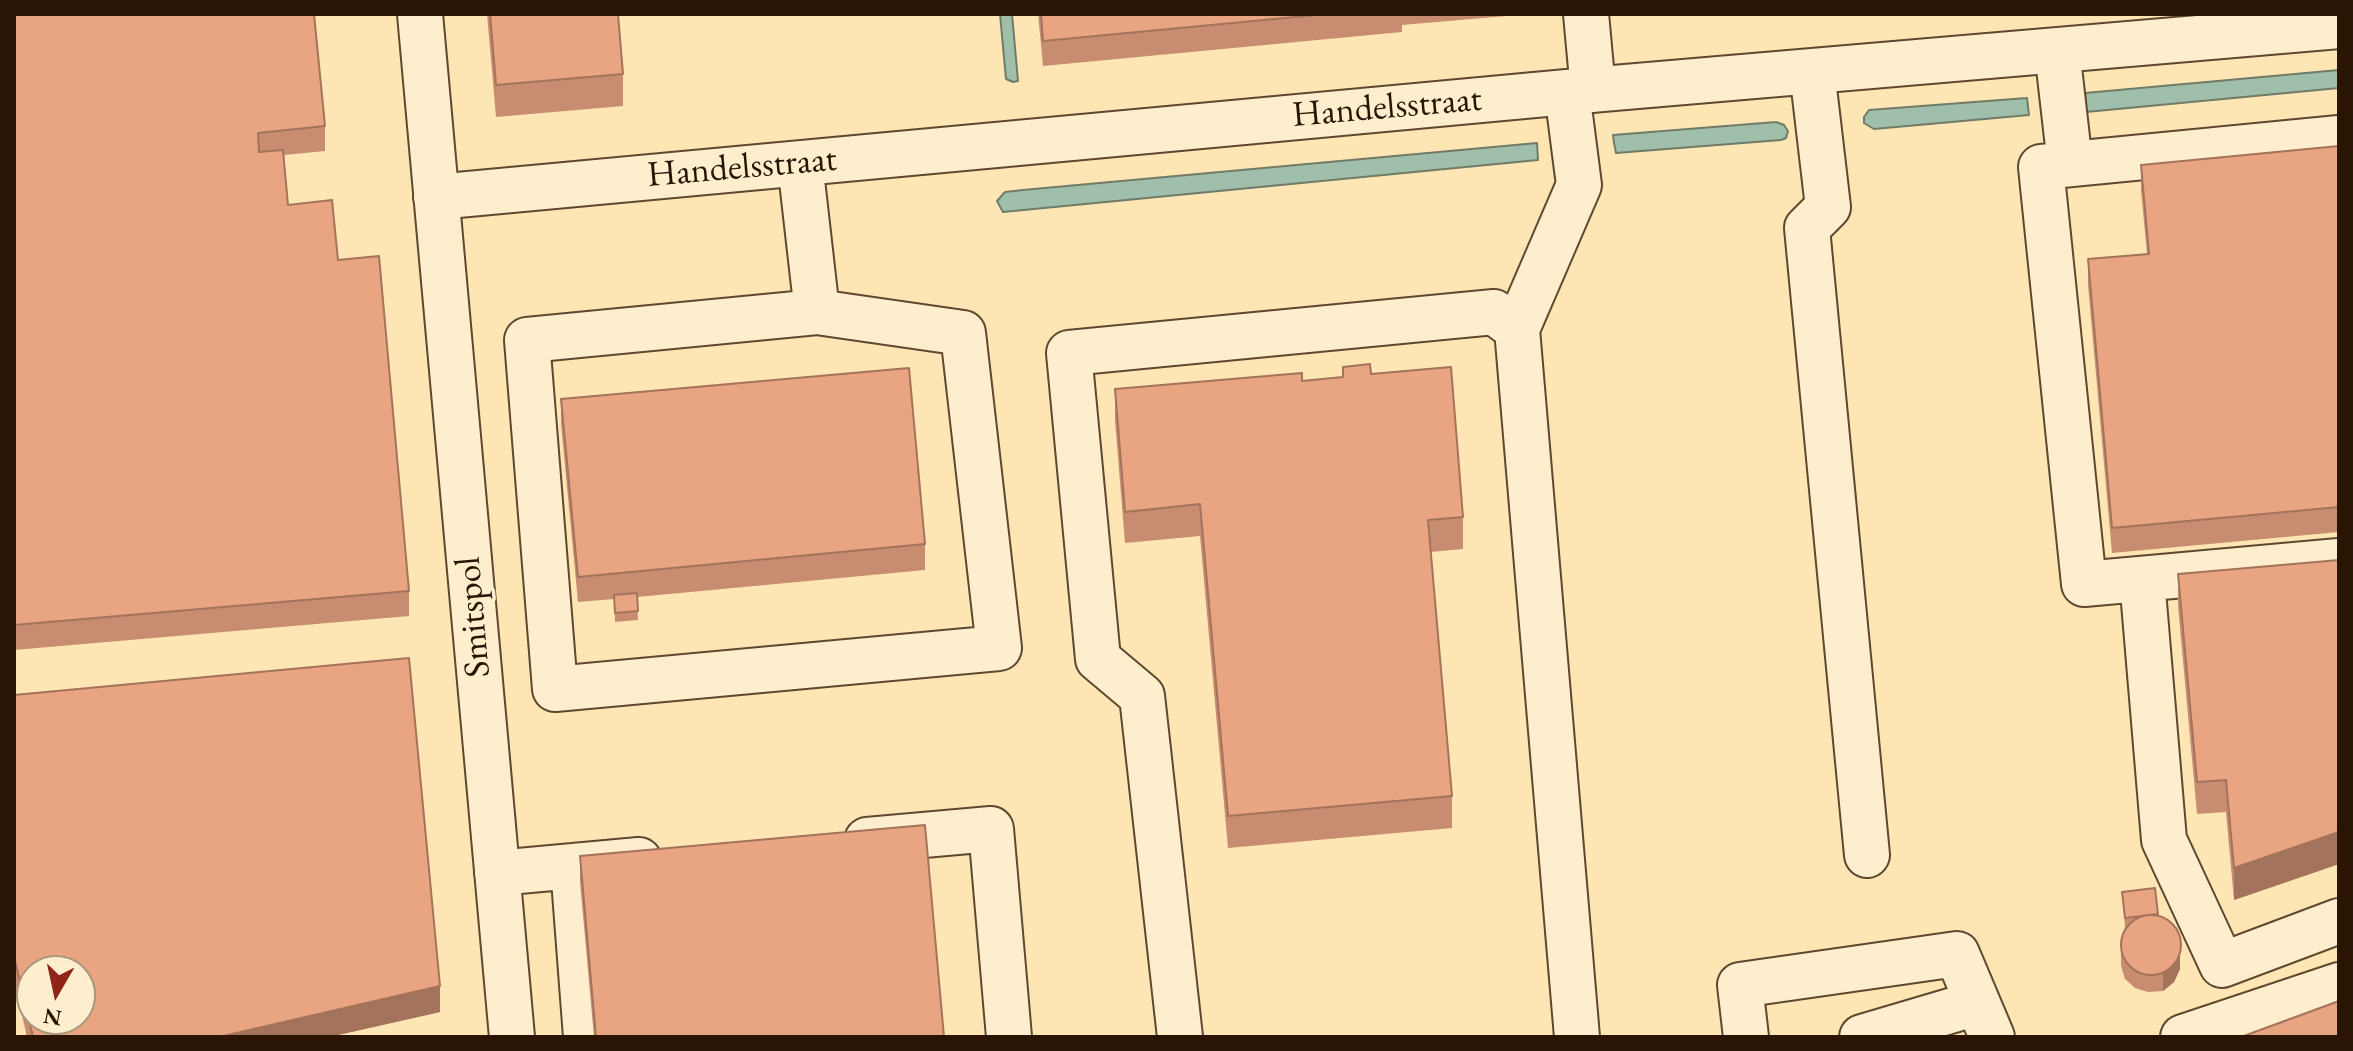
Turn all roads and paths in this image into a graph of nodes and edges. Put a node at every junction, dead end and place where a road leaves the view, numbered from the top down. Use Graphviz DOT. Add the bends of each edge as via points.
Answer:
graph roads {
  1 [pos="420,14"];
  2 [pos="1586,14"];
  3 [pos="2339,26"];
  4 [pos="2059,65"];
  5 [pos="1812,71"];
  6 [pos="1577,102"];
  7 [pos="2339,138"];
  8 [pos="2068,148"];
  9 [pos="800,163"];
  10 [pos="436,197"];
  11 [pos="817,312"];
  12 [pos="1517,329"];
  13 [pos="2339,561"];
  14 [pos="2142,579"];
  15 [pos="821,844"];
  16 [pos="1867,855"];
  17 [pos="681,856"];
  18 [pos="573,866"];
  19 [pos="497,873"];
  20 [pos="2339,921"];
  21 [pos="2339,985"];
  22 [pos="1985,1020"];
  23 [pos="512,1037"];
  24 [pos="586,1037"];
  25 [pos="1009,1037"];
  26 [pos="1180,1037"];
  27 [pos="1577,1037"];
  28 [pos="1746,1037"];
  29 [pos="1862,1037"];
  30 [pos="2183,1037"];
  1 -- 10 [label="street, Smitspol"];
  2 -- 6 [label="street"];
  3 -- 4 [label="street, Handelsstraat"];
  4 -- 5 [label="street, Handelsstraat"];
  4 -- 8 [label="street"];
  5 -- 6 [label="street, Handelsstraat"];
  5 -- 16 [label="street" via="1828,207 1807,228"];
  6 -- 9 [label="street, Handelsstraat"];
  6 -- 12 [label="street" via="1579,185"];
  7 -- 8 [label="street"];
  8 -- 14 [label="street" via="2041,167 2084,584"];
  9 -- 10 [label="street, Handelsstraat"];
  9 -- 11 [label="street"];
  10 -- 19 [label="street, Smitspol"];
  11 -- 11 [label="street" via="963,333 999,648 555,689 527,340"];
  12 -- 26 [label="street" via="1494,312 1069,353 1098,659 1142,696"];
  12 -- 27 [label="street"];
  13 -- 14 [label="street"];
  14 -- 20 [label="street" via="2164,840 2222,965"];
  15 -- 25 [label="street" via="991,829"];
  17 -- 18 [label="street"];
  18 -- 19 [label="street"];
  18 -- 24 [label="street"];
  19 -- 23 [label="street, Smitspol"];
  21 -- 30 [label="street"];
  22 -- 28 [label="street" via="1957,954 1740,985"];
  22 -- 29 [label="street"];
}
